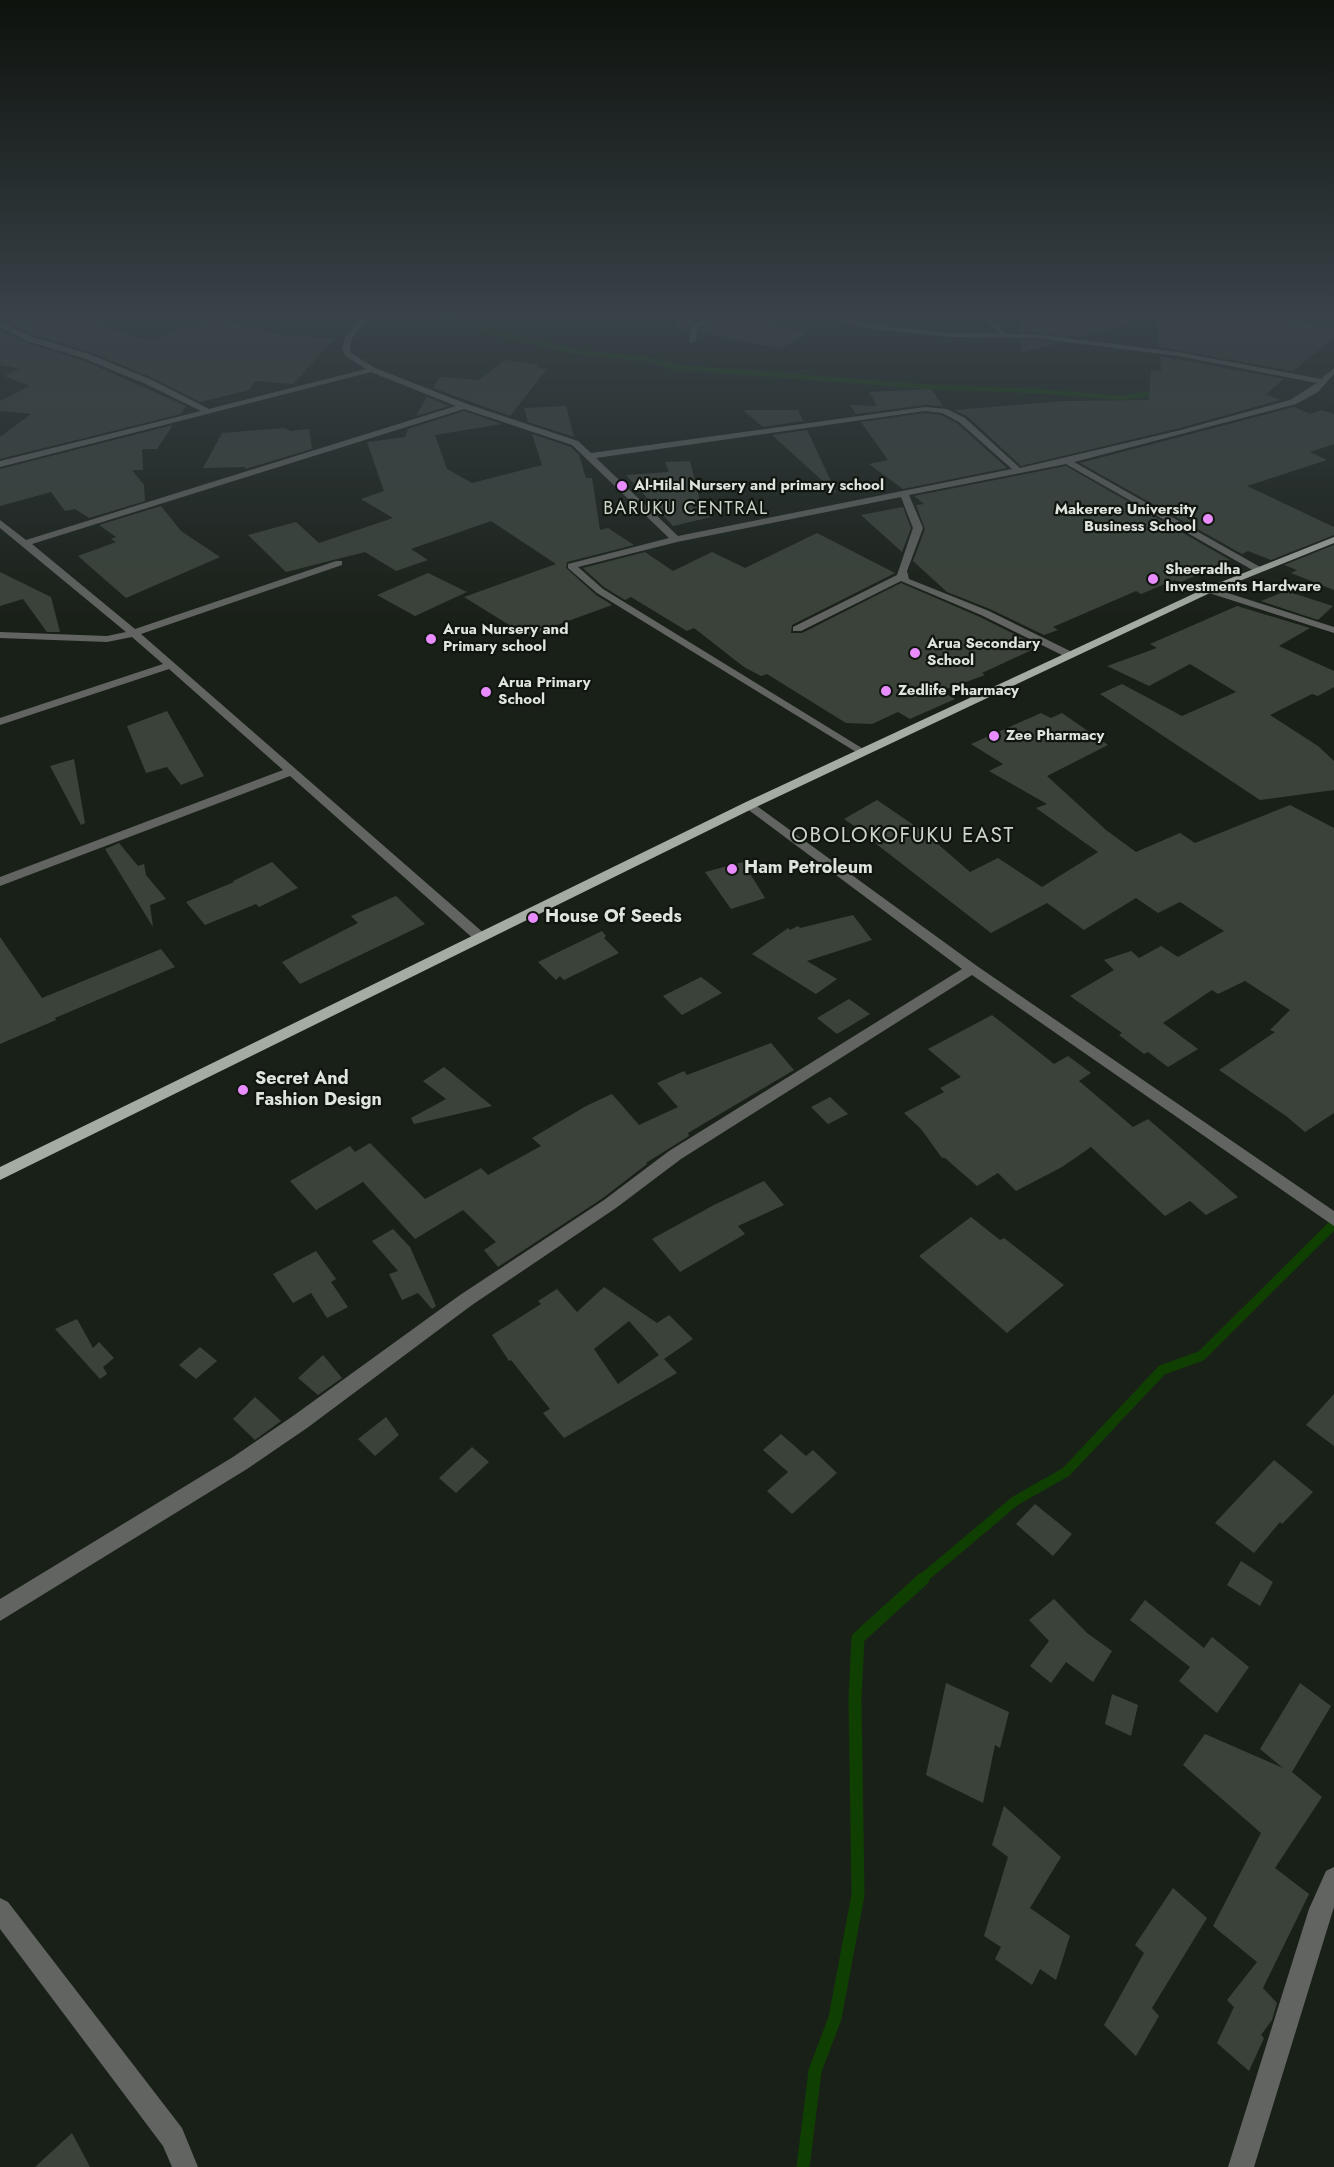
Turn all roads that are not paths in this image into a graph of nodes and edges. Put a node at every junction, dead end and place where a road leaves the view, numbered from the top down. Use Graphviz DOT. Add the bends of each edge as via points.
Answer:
graph roads {
  1 [pos="184,417"];
  2 [pos="428,417"];
  3 [pos="499,417"];
  4 [pos="867,417"];
  5 [pos="956,417"];
  6 [pos="1237,417"];
  7 [pos="591,456"];
  8 [pos="1066,461"];
  9 [pos="0,465"];
  10 [pos="1018,470"];
  11 [pos="904,494"];
  12 [pos="0,523"];
  13 [pos="676,539"];
  14 [pos="1334,540"];
  15 [pos="26,543"];
  16 [pos="339,563"];
  17 [pos="1258,570"];
  18 [pos="902,576"];
  19 [pos="1209,590"];
  20 [pos="797,629"];
  21 [pos="1334,630"];
  22 [pos="134,633"];
  23 [pos="0,635"];
  24 [pos="1070,655"];
  25 [pos="170,665"];
  26 [pos="0,722"];
  27 [pos="861,752"];
  28 [pos="292,771"];
  29 [pos="750,805"];
  30 [pos="0,882"];
  31 [pos="481,938"];
  32 [pos="972,969"];
  33 [pos="0,1174"];
  34 [pos="1334,1220"];
  35 [pos="0,1611"];
  36 [pos="1334,1879"];
  37 [pos="0,1910"];
  38 [pos="184,2167"];
  39 [pos="1241,2167"];
  1 -- 9 [label="street"];
  2 -- 15 [label="street"];
  3 -- 7 [label="street" via="564,438"];
  4 -- 7 [label="street"];
  5 -- 10 [label="street"];
  6 -- 8 [label="street"];
  7 -- 13 [label="street"];
  8 -- 10 [label="street"];
  8 -- 17 [label="street"];
  10 -- 11 [label="street"];
  11 -- 13 [label="street"];
  11 -- 18 [label="street" via="918,528"];
  12 -- 15 [label="street"];
  13 -- 27 [label="street" via="571,566 600,591"];
  14 -- 17 [label="main road"];
  15 -- 22 [label="street"];
  16 -- 22 [label="street"];
  17 -- 19 [label="main road"];
  18 -- 20 [label="street"];
  18 -- 24 [label="street"];
  19 -- 21 [label="street"];
  19 -- 24 [label="main road"];
  22 -- 23 [label="street" via="88,640"];
  22 -- 25 [label="street"];
  24 -- 27 [label="main road"];
  25 -- 26 [label="street"];
  25 -- 28 [label="street"];
  27 -- 29 [label="main road"];
  28 -- 30 [label="street"];
  28 -- 31 [label="street"];
  29 -- 31 [label="main road"];
  29 -- 32 [label="street"];
  31 -- 33 [label="main road"];
  32 -- 34 [label="street"];
  32 -- 35 [label="street" via="675,1155 240,1463"];
  36 -- 39 [label="street" via="1321,1909"];
  37 -- 38 [label="street" via="173,2137"];
}
